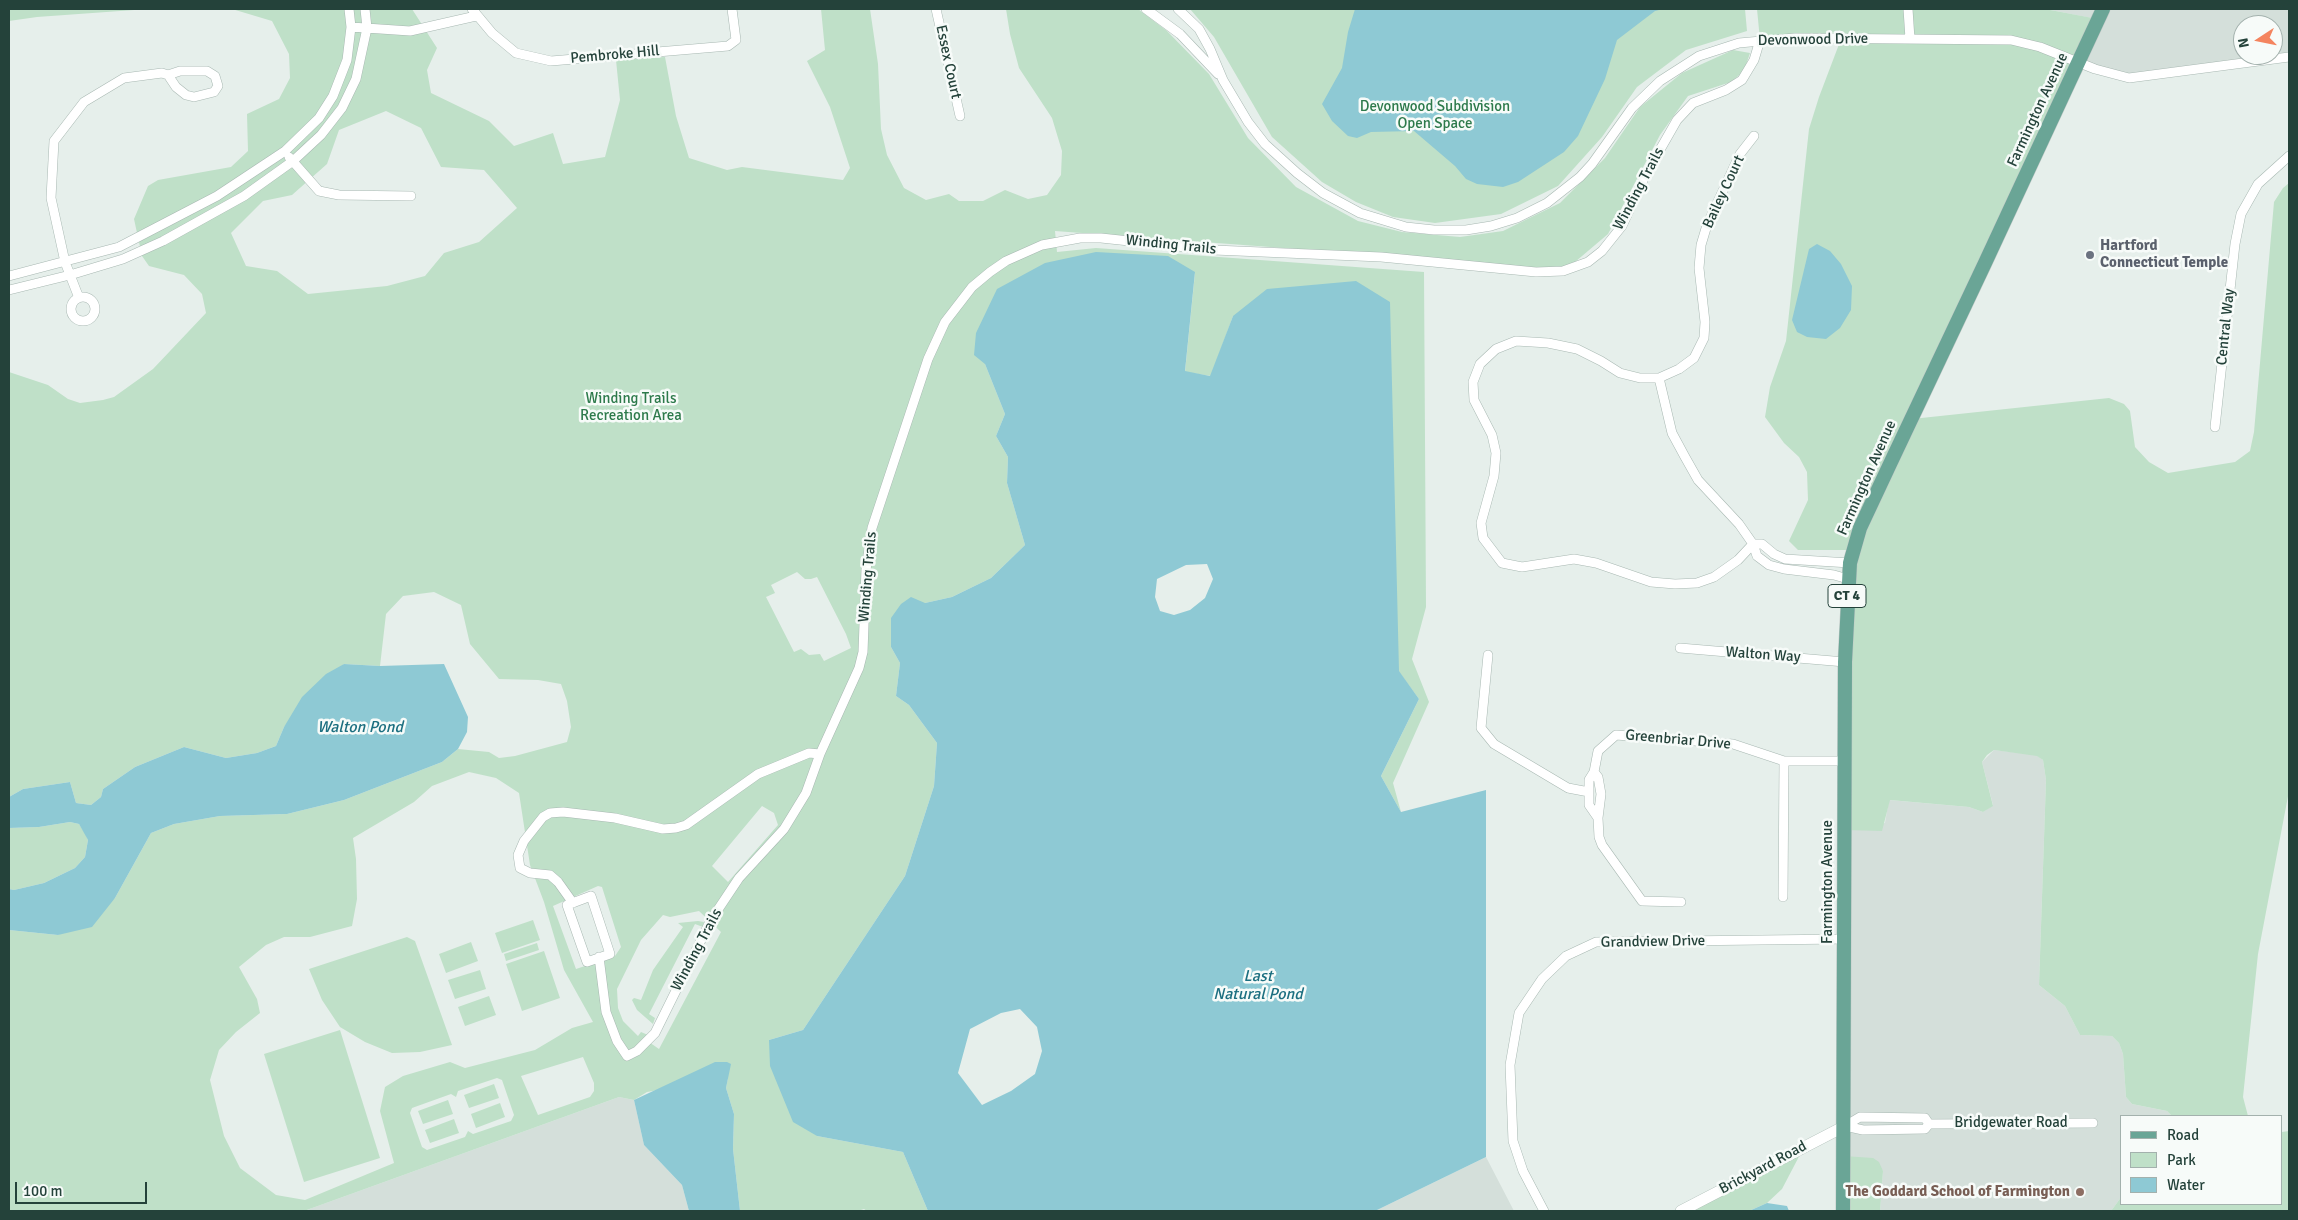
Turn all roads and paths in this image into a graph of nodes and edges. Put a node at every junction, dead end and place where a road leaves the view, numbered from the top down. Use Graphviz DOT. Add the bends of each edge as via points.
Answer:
graph roads {
  1 [pos="349,9"];
  2 [pos="365,9"];
  3 [pos="732,9"];
  4 [pos="936,9"];
  5 [pos="1146,9"];
  6 [pos="1178,9"];
  7 [pos="1908,9"];
  8 [pos="2103,9"];
  9 [pos="474,12"];
  10 [pos="351,27"];
  11 [pos="367,28"];
  12 [pos="1910,39"];
  13 [pos="1760,40"];
  14 [pos="2289,57"];
  15 [pos="2078,63"];
  16 [pos="168,75"];
  17 [pos="1223,80"];
  18 [pos="960,116"];
  19 [pos="1754,136"];
  20 [pos="285,151"];
  21 [pos="2289,156"];
  22 [pos="293,161"];
  23 [pos="411,196"];
  24 [pos="66,262"];
  25 [pos="70,275"];
  26 [pos="9,276"];
  27 [pos="9,290"];
  28 [pos="79,298"];
  29 [pos="1659,378"];
  30 [pos="2215,427"];
  31 [pos="1753,544"];
  32 [pos="1850,563"];
  33 [pos="1848,579"];
  34 [pos="1680,648"];
  35 [pos="1488,655"];
  36 [pos="1845,662"];
  37 [pos="820,754"];
  38 [pos="1784,761"];
  39 [pos="1845,761"];
  40 [pos="1594,772"];
  41 [pos="1589,792"];
  42 [pos="1598,818"];
  43 [pos="1783,897"];
  44 [pos="1681,902"];
  45 [pos="573,903"];
  46 [pos="1844,939"];
  47 [pos="599,957"];
  48 [pos="2093,1123"];
  49 [pos="1929,1124"];
  50 [pos="1845,1126"];
  51 [pos="1544,1211"];
  52 [pos="1681,1211"];
  53 [pos="1843,1211"];
  1 -- 10 [label="street"];
  2 -- 11 [label="street"];
  3 -- 9 [label="street, Pembroke Hill" via="736,40 728,46 550,61 516,53"];
  4 -- 18 [label="street, Essex Court"];
  5 -- 17 [label="street, Devonwood Drive" via="1180,34"];
  6 -- 17 [label="street, Devonwood Drive" via="1198,29"];
  7 -- 12 [label="street"];
  8 -- 15 [label="main road, Farmington Avenue / CT 4"];
  9 -- 11 [label="street, Pembroke Hill" via="410,31"];
  10 -- 11 [label="street, Pembroke Hill"];
  10 -- 20 [label="street" via="347,60 333,96 319,118"];
  11 -- 22 [label="street" via="356,79 342,108 321,135"];
  12 -- 13 [label="street, Devonwood Drive"];
  12 -- 15 [label="street, Devonwood Drive" via="2011,40 2040,47"];
  13 -- 17 [label="street, Devonwood Drive" via="1726,46 1699,56 1660,81 1632,108 1592,164 1546,203 1517,218 1466,230 1406,227 1360,213 1323,193 1265,144"];
  13 -- 37 [label="street, Winding Trails" via="1754,60 1742,80 1731,88 1693,103 1677,120 1645,176 1626,220 1602,251 1588,262 1563,271 1536,272 1381,257 1214,250 1080,238 1042,245 990,272 972,287 945,322 928,359 872,528 866,570 862,659"];
  14 -- 15 [label="street, Devonwood Drive" via="2136,78 2118,77"];
  15 -- 32 [label="main road, Farmington Avenue / CT 4" via="1860,528"];
  16 -- 16 [label="street" via="176,87 194,97 214,92 218,86 215,76 208,71 180,71"];
  16 -- 24 [label="street" via="124,78 84,102 54,141 51,198"];
  19 -- 29 [label="street, Bailey Court" via="1740,154 1707,225 1701,246 1698,268 1704,338 1694,358"];
  20 -- 22 [label="street"];
  20 -- 24 [label="street" via="218,196 173,221 119,247"];
  21 -- 30 [label="street, Central Way" via="2258,184 2241,214"];
  22 -- 23 [label="street" via="319,191 339,195"];
  22 -- 25 [label="street" via="244,196 163,241 122,259"];
  24 -- 25 [label="street"];
  24 -- 26 [label="street"];
  25 -- 27 [label="street"];
  25 -- 28 [label="street"];
  29 -- 31 [label="street" via="1672,433 1698,480"];
  29 -- 31 [label="street" via="1620,373 1577,349 1548,343 1516,341 1496,349 1480,364 1473,382 1474,400 1492,435 1496,453 1494,476 1481,523 1483,538 1502,563 1522,567 1574,559 1651,582 1675,584 1697,583 1714,577 1738,560"];
  31 -- 32 [label="street" via="1762,544 1785,559"];
  31 -- 33 [label="street" via="1756,556 1769,565"];
  32 -- 33 [label="main road, Farmington Avenue / CT 4"];
  33 -- 36 [label="main road, Farmington Avenue / CT 4"];
  34 -- 36 [label="street, Walton Way"];
  35 -- 41 [label="street" via="1481,728 1494,744 1568,788"];
  36 -- 39 [label="main road, Farmington Avenue / CT 4"];
  37 -- 45 [label="street" via="809,753 758,774 686,825 676,828 663,829 615,818 563,812 543,817 524,841 518,855 520,868 550,875"];
  37 -- 47 [label="street, Winding Trails" via="799,807 784,829 739,878 711,920 655,1033 627,1056 606,1012"];
  38 -- 39 [label="street, Greenbriar Drive"];
  38 -- 40 [label="street, Greenbriar Drive" via="1733,744 1616,735 1598,751"];
  38 -- 43 [label="street"];
  39 -- 46 [label="main road, Farmington Avenue / CT 4"];
  40 -- 41 [label="street, Greenbriar Drive" via="1589,780"];
  40 -- 42 [label="street" via="1598,777 1602,804"];
  41 -- 42 [label="street" via="1589,806"];
  42 -- 44 [label="street" via="1602,845 1642,901"];
  45 -- 47 [label="street" via="567,905 587,962"];
  45 -- 47 [label="street" via="591,896 610,954"];
  46 -- 50 [label="main road, Farmington Avenue / CT 4"];
  46 -- 51 [label="street, Grandview Drive" via="1596,942 1566,956 1542,978 1518,1013 1510,1065 1513,1141 1523,1172"];
  48 -- 49 [label="street, Bridgewater Road"];
  49 -- 50 [label="street, Bridgewater Road" via="1924,1129 1863,1130"];
  49 -- 50 [label="street, Bridgewater Road" via="1925,1118 1860,1117"];
  50 -- 52 [label="street, Brickyard Road"];
  50 -- 53 [label="main road, Farmington Avenue / CT 4"];
}
